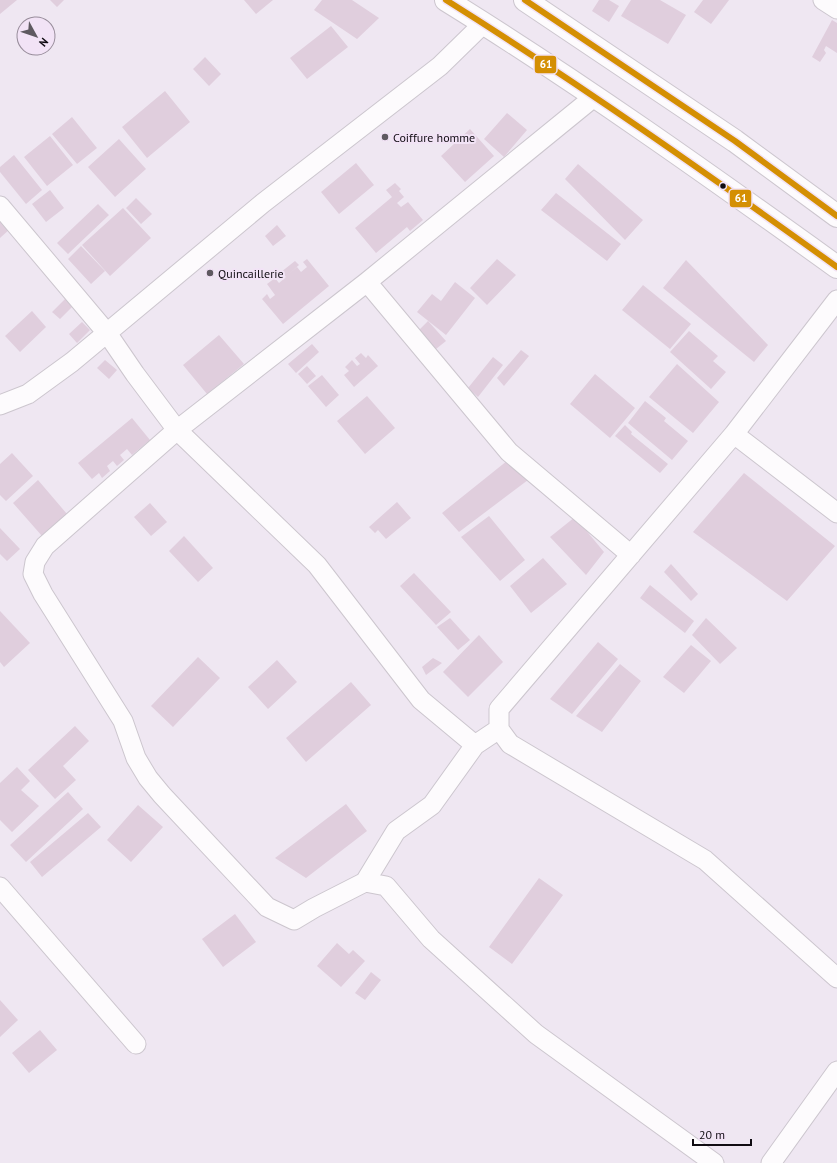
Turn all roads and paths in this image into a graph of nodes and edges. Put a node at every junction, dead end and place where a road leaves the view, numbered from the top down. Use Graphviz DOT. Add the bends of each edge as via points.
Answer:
graph roads {
  1 [pos="446,0"];
  2 [pos="525,0"];
  3 [pos="823,0"];
  4 [pos="837,8"];
  5 [pos="484,24"];
  6 [pos="594,97"];
  7 [pos="0,206"];
  8 [pos="837,216"];
  9 [pos="837,267"];
  10 [pos="367,282"];
  11 [pos="837,300"];
  12 [pos="107,333"];
  13 [pos="0,405"];
  14 [pos="177,430"];
  15 [pos="734,434"];
  16 [pos="837,513"];
  17 [pos="631,555"];
  18 [pos="499,729"];
  19 [pos="475,745"];
  20 [pos="365,882"];
  21 [pos="0,887"];
  22 [pos="837,978"];
  23 [pos="136,1044"];
  24 [pos="837,1071"];
  25 [pos="714,1163"];
  26 [pos="771,1163"];
  1 -- 5 [label="main road"];
  2 -- 8 [label="main road" via="735,141"];
  3 -- 4 [label="street"];
  5 -- 6 [label="main road"];
  5 -- 12 [label="street" via="440,66 263,203"];
  6 -- 9 [label="main road"];
  6 -- 10 [label="street"];
  7 -- 12 [label="street"];
  10 -- 14 [label="street"];
  10 -- 17 [label="street" via="510,452"];
  11 -- 15 [label="street"];
  12 -- 13 [label="street" via="28,394"];
  12 -- 14 [label="street"];
  14 -- 19 [label="street" via="317,565 421,700"];
  14 -- 20 [label="street" via="46,546 35,562 33,574 123,721 136,758 148,778 267,907 294,920"];
  15 -- 16 [label="street"];
  15 -- 17 [label="street"];
  17 -- 18 [label="street" via="499,710"];
  18 -- 19 [label="street"];
  18 -- 22 [label="street" via="510,744 705,860"];
  19 -- 20 [label="street" via="432,804 396,831"];
  20 -- 25 [label="street" via="386,886 431,939 536,1034"];
  21 -- 23 [label="street"];
  24 -- 26 [label="street"];
}
